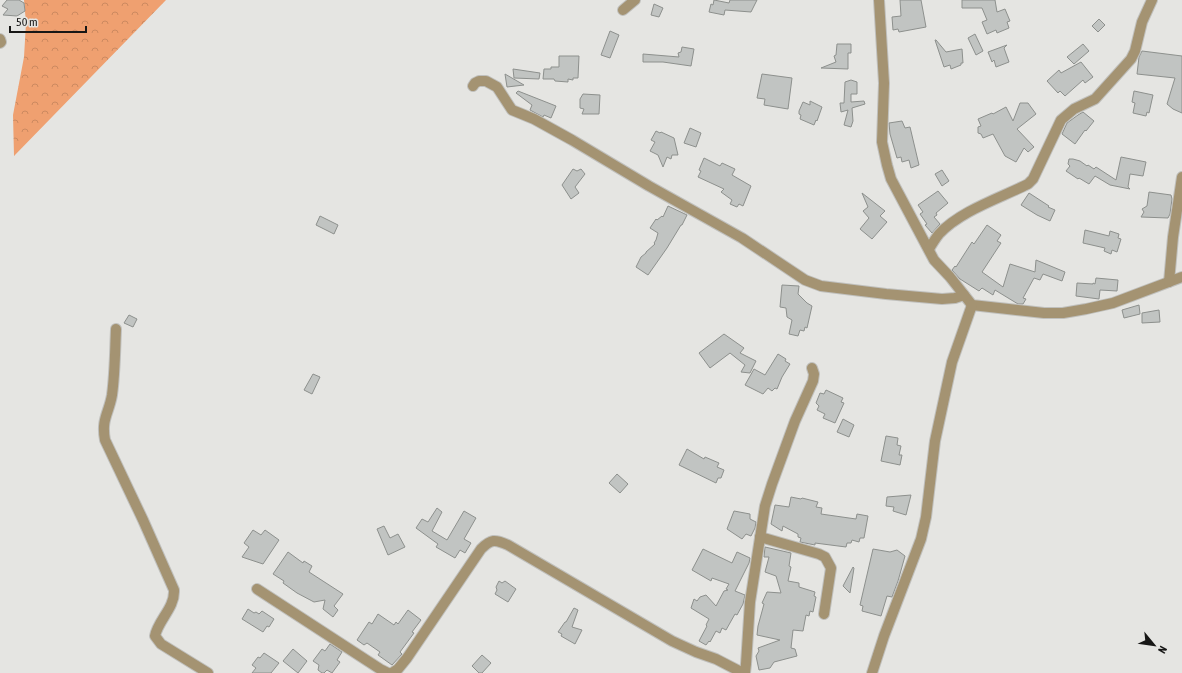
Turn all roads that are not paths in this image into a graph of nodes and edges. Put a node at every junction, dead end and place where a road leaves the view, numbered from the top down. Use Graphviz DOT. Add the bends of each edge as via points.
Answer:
graph roads {
  1 [pos="635,0"];
  2 [pos="879,0"];
  3 [pos="1152,0"];
  4 [pos="623,10"];
  5 [pos="0,39"];
  6 [pos="0,43"];
  7 [pos="473,86"];
  8 [pos="1182,177"];
  9 [pos="929,249"];
  10 [pos="1182,277"];
  11 [pos="1168,282"];
  12 [pos="964,295"];
  13 [pos="972,305"];
  14 [pos="116,329"];
  15 [pos="812,368"];
  16 [pos="760,537"];
  17 [pos="257,589"];
  18 [pos="824,614"];
  19 [pos="208,673"];
  20 [pos="388,673"];
  21 [pos="393,673"];
  22 [pos="744,673"];
  23 [pos="872,673"];
  1 -- 4 [label="street"];
  2 -- 9 [label="street" via="884,83 882,142 886,165"];
  3 -- 9 [label="street" via="1142,22 1132,59 1095,99 1074,109 1061,120 1033,179 949,225"];
  5 -- 6 [label="street"];
  7 -- 12 [label="street" via="480,81 486,81 497,87 512,110 572,140 742,238 814,284 942,299"];
  8 -- 11 [label="street"];
  9 -- 12 [label="street" via="934,260"];
  10 -- 11 [label="street"];
  11 -- 13 [label="street" via="1113,304 1063,313"];
  12 -- 13 [label="street"];
  13 -- 23 [label="street" via="950,370 935,442 921,539"];
  14 -- 19 [label="street" via="112,396 103,431 174,590 172,602 155,636 161,644"];
  15 -- 16 [label="street" via="813,381 772,484"];
  16 -- 18 [label="street" via="826,557 831,568"];
  16 -- 22 [label="street" via="750,602"];
  17 -- 20 [label="street"];
  21 -- 22 [label="street" via="407,658 481,549 493,540 508,545 672,641"];
}
